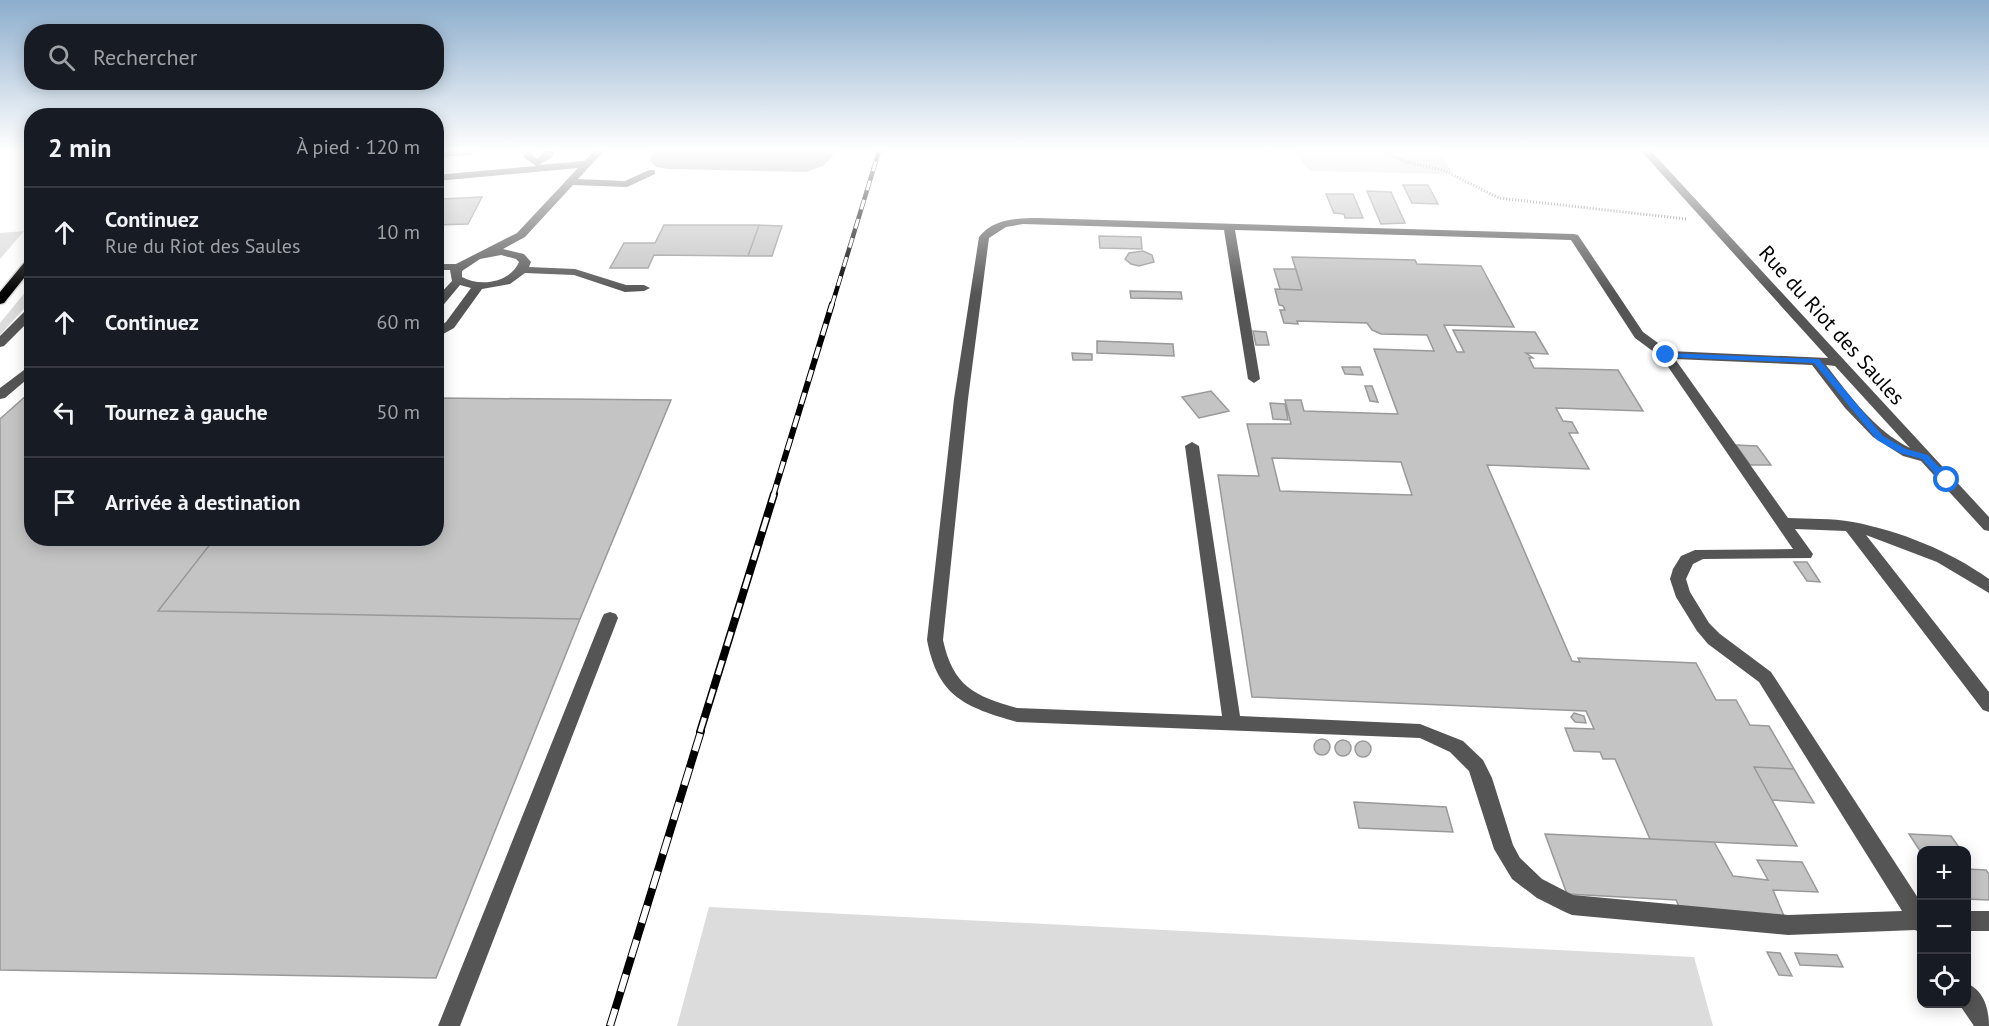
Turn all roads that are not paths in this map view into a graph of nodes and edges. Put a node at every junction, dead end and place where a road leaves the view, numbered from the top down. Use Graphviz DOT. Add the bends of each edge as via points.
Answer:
graph roads {
  1 [pos="554,199"];
  2 [pos="1691,199"];
  3 [pos="1229,226"];
  4 [pos="521,235"];
  5 [pos="486,254"];
  6 [pos="520,256"];
  7 [pos="444,267"];
  8 [pos="458,267"];
  9 [pos="24,270"];
  10 [pos="522,270"];
  11 [pos="459,281"];
  12 [pos="478,286"];
  13 [pos="644,288"];
  14 [pos="444,297"];
  15 [pos="0,300"];
  16 [pos="24,324"];
  17 [pos="444,329"];
  18 [pos="0,343"];
  19 [pos="1666,355"];
  20 [pos="1816,361"];
  21 [pos="24,362"];
  22 [pos="1838,362"];
  23 [pos="24,375"];
  24 [pos="1254,379"];
  25 [pos="0,382"];
  26 [pos="0,395"];
  27 [pos="1192,446"];
  28 [pos="1925,457"];
  29 [pos="1783,523"];
  30 [pos="1989,526"];
  31 [pos="1851,527"];
  32 [pos="1989,587"];
  33 [pos="610,618"];
  34 [pos="1989,705"];
  35 [pos="1232,723"];
  36 [pos="1917,915"];
  37 [pos="1917,921"];
  38 [pos="1971,921"];
  39 [pos="1989,921"];
  40 [pos="1971,1002"];
  41 [pos="449,1026"];
  42 [pos="1987,1026"];
  1 -- 4 [label="street"];
  2 -- 22 [label="street, Rue du Riot des Saules"];
  3 -- 19 [label="street" via="1574,237 1639,335"];
  3 -- 24 [label="street"];
  3 -- 35 [label="street" via="1021,221 996,227 984,237 961,399 935,640 942,668 958,689 981,705 1017,715"];
  4 -- 5 [label="street"];
  4 -- 6 [label="street"];
  5 -- 6 [label="street" via="506,252"];
  5 -- 8 [label="street"];
  6 -- 10 [label="street" via="525,262"];
  7 -- 8 [label="street"];
  8 -- 11 [label="street" via="455,274"];
  9 -- 15 [label="main road"];
  10 -- 12 [label="street" via="505,281"];
  10 -- 13 [label="street" via="575,272 625,289"];
  11 -- 12 [label="street"];
  11 -- 14 [label="street"];
  12 -- 17 [label="street"];
  16 -- 18 [label="street"];
  19 -- 20 [label="street"];
  19 -- 29 [label="street"];
  20 -- 22 [label="street"];
  20 -- 28 [label="street" via="1880,438 1903,451"];
  21 -- 25 [label="street"];
  22 -- 28 [label="street, Rue du Riot des Saules"];
  23 -- 26 [label="street"];
  27 -- 35 [label="street"];
  28 -- 30 [label="street, Rue du Riot des Saules"];
  29 -- 31 [label="street"];
  29 -- 36 [label="street" via="1804,554 1701,554 1687,560 1681,569 1678,579 1682,593 1714,639 1765,677"];
  31 -- 32 [label="street" via="1957,565"];
  31 -- 34 [label="street"];
  33 -- 41 [label="street"];
  35 -- 37 [label="street" via="1420,731 1451,741 1478,765 1507,856 1542,891 1572,905 1788,925"];
  38 -- 39 [label="street"];
  40 -- 42 [label="street"];
}
